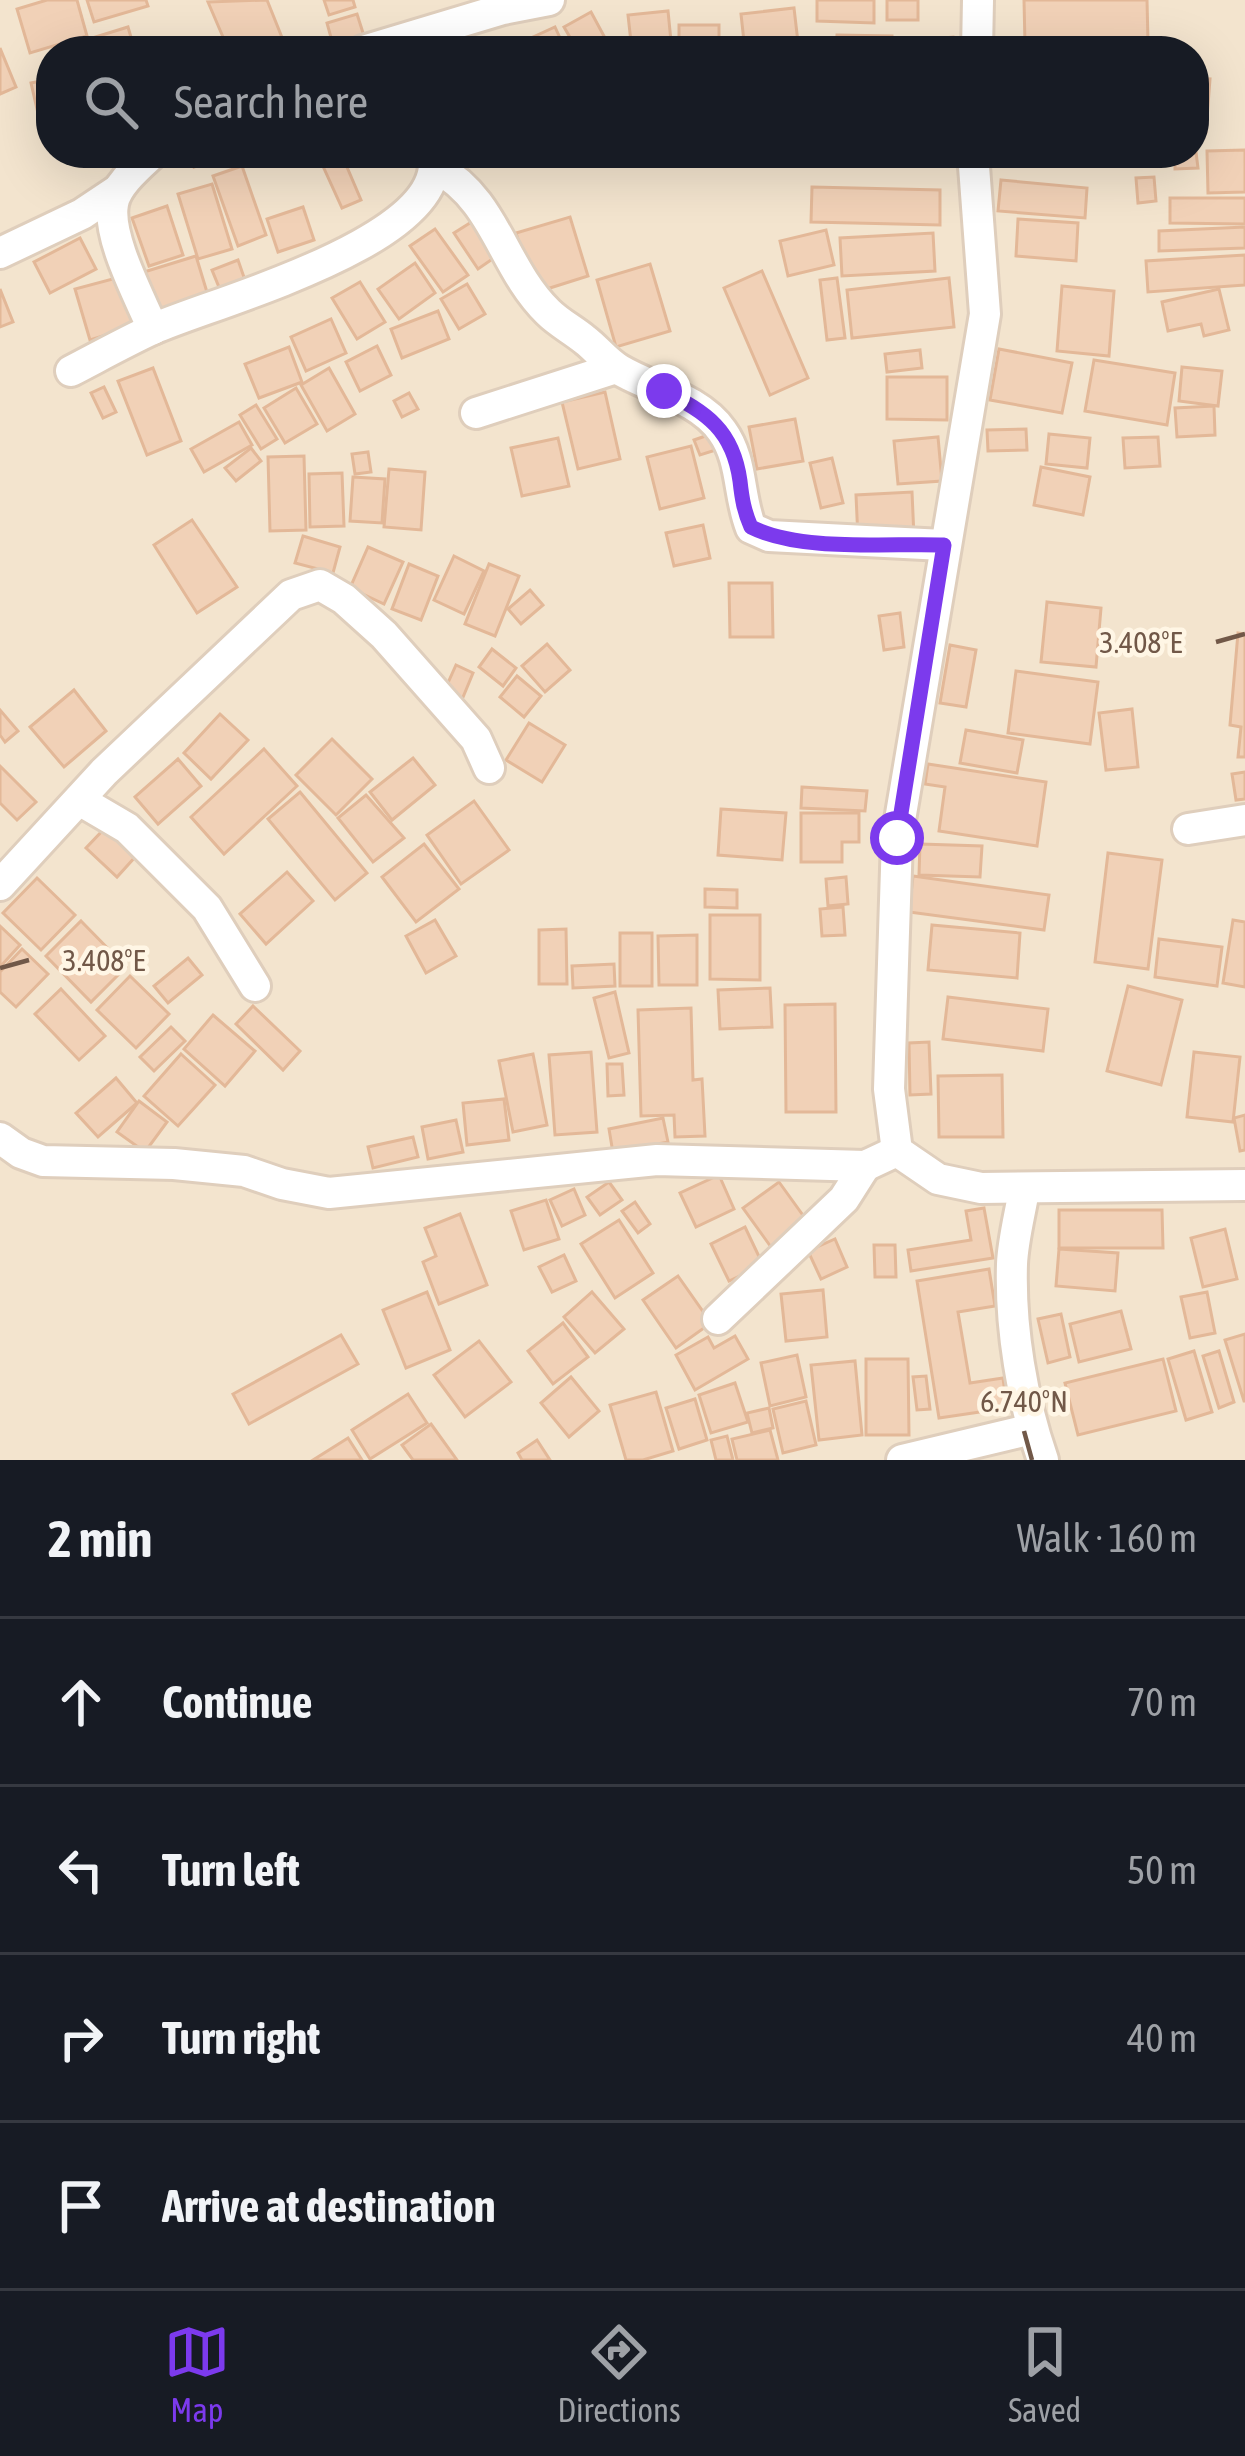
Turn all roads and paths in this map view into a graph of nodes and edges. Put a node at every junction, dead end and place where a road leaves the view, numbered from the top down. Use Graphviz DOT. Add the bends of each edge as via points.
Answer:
graph roads {
  1 [pos="549,0"];
  2 [pos="979,0"];
  3 [pos="413,36"];
  4 [pos="978,36"];
  5 [pos="139,168"];
  6 [pos="433,168"];
  7 [pos="445,168"];
  8 [pos="974,168"];
  9 [pos="118,190"];
  10 [pos="0,253"];
  11 [pos="153,329"];
  12 [pos="616,368"];
  13 [pos="71,371"];
  14 [pos="476,412"];
  15 [pos="944,545"];
  16 [pos="489,768"];
  17 [pos="81,801"];
  18 [pos="1245,820"];
  19 [pos="1188,829"];
  20 [pos="0,886"];
  21 [pos="255,986"];
  22 [pos="0,1138"];
  23 [pos="898,1151"];
  24 [pos="866,1166"];
  25 [pos="1245,1185"];
  26 [pos="1024,1190"];
  27 [pos="718,1318"];
  28 [pos="1032,1429"];
  29 [pos="902,1460"];
  30 [pos="1042,1460"];
  1 -- 3 [label="street"];
  2 -- 4 [label="street"];
  5 -- 9 [label="street"];
  6 -- 11 [label="street" via="427,190 372,241"];
  7 -- 12 [label="street" via="495,225 534,298"];
  8 -- 15 [label="street" via="985,314"];
  9 -- 10 [label="street"];
  9 -- 11 [label="street" via="116,237"];
  11 -- 13 [label="street"];
  12 -- 14 [label="street"];
  12 -- 15 [label="street" via="721,428 751,527 769,536"];
  15 -- 23 [label="street" via="897,838 890,1089"];
  16 -- 17 [label="street" via="476,740 384,635 320,585 291,595"];
  17 -- 20 [label="street"];
  17 -- 21 [label="street" via="128,829 194,895"];
  18 -- 19 [label="street"];
  22 -- 24 [label="street" via="43,1161 244,1171 329,1192 657,1160"];
  23 -- 24 [label="street"];
  23 -- 26 [label="street" via="938,1179"];
  24 -- 27 [label="street" via="844,1199"];
  25 -- 26 [label="street"];
  26 -- 28 [label="street" via="1012,1262"];
  28 -- 29 [label="street"];
  28 -- 30 [label="street"];
}
